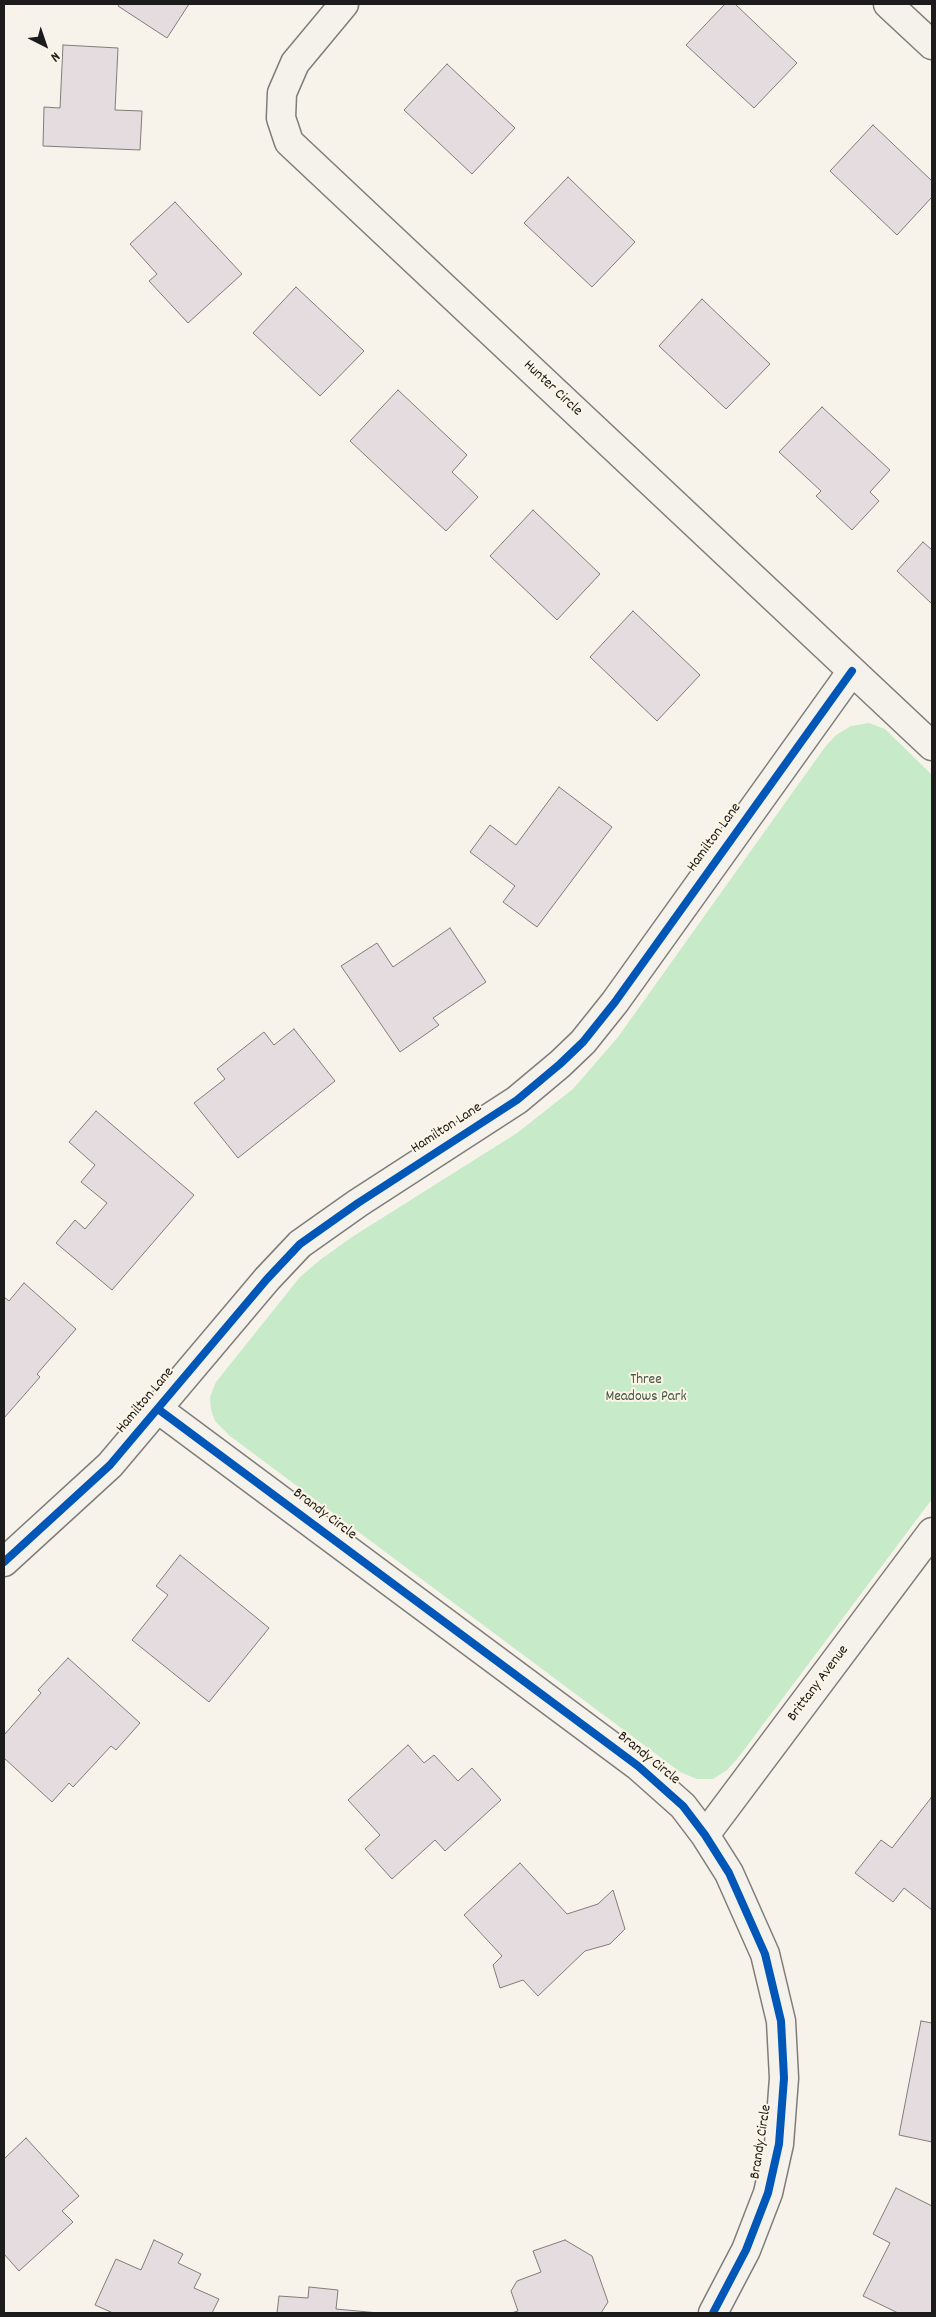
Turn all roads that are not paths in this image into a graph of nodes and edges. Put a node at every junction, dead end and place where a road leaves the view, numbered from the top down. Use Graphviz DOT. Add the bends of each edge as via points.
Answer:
graph roads {
  1 [pos="344,4"];
  2 [pos="888,4"];
  3 [pos="932,45"];
  4 [pos="852,670"];
  5 [pos="932,746"];
  6 [pos="158,1409"];
  7 [pos="932,1532"];
  8 [pos="4,1562"];
  9 [pos="705,1835"];
  10 [pos="713,2313"];
  1 -- 4 [label="street, Hunter Circle" via="295,63 282,93 281,118 289,142"];
  2 -- 3 [label="street"];
  4 -- 5 [label="street, Hunter Circle"];
  4 -- 6 [label="street, Hamilton Lane" via="583,1042 517,1100 300,1244"];
  6 -- 8 [label="street, Hamilton Lane" via="110,1465"];
  6 -- 9 [label="street, Brandy Circle" via="638,1766 683,1806"];
  7 -- 9 [label="street, Brittany Avenue"];
  9 -- 10 [label="street, Brandy Circle" via="729,1873 765,1954 780,2021 784,2078 779,2144 768,2193 746,2250"];
}
